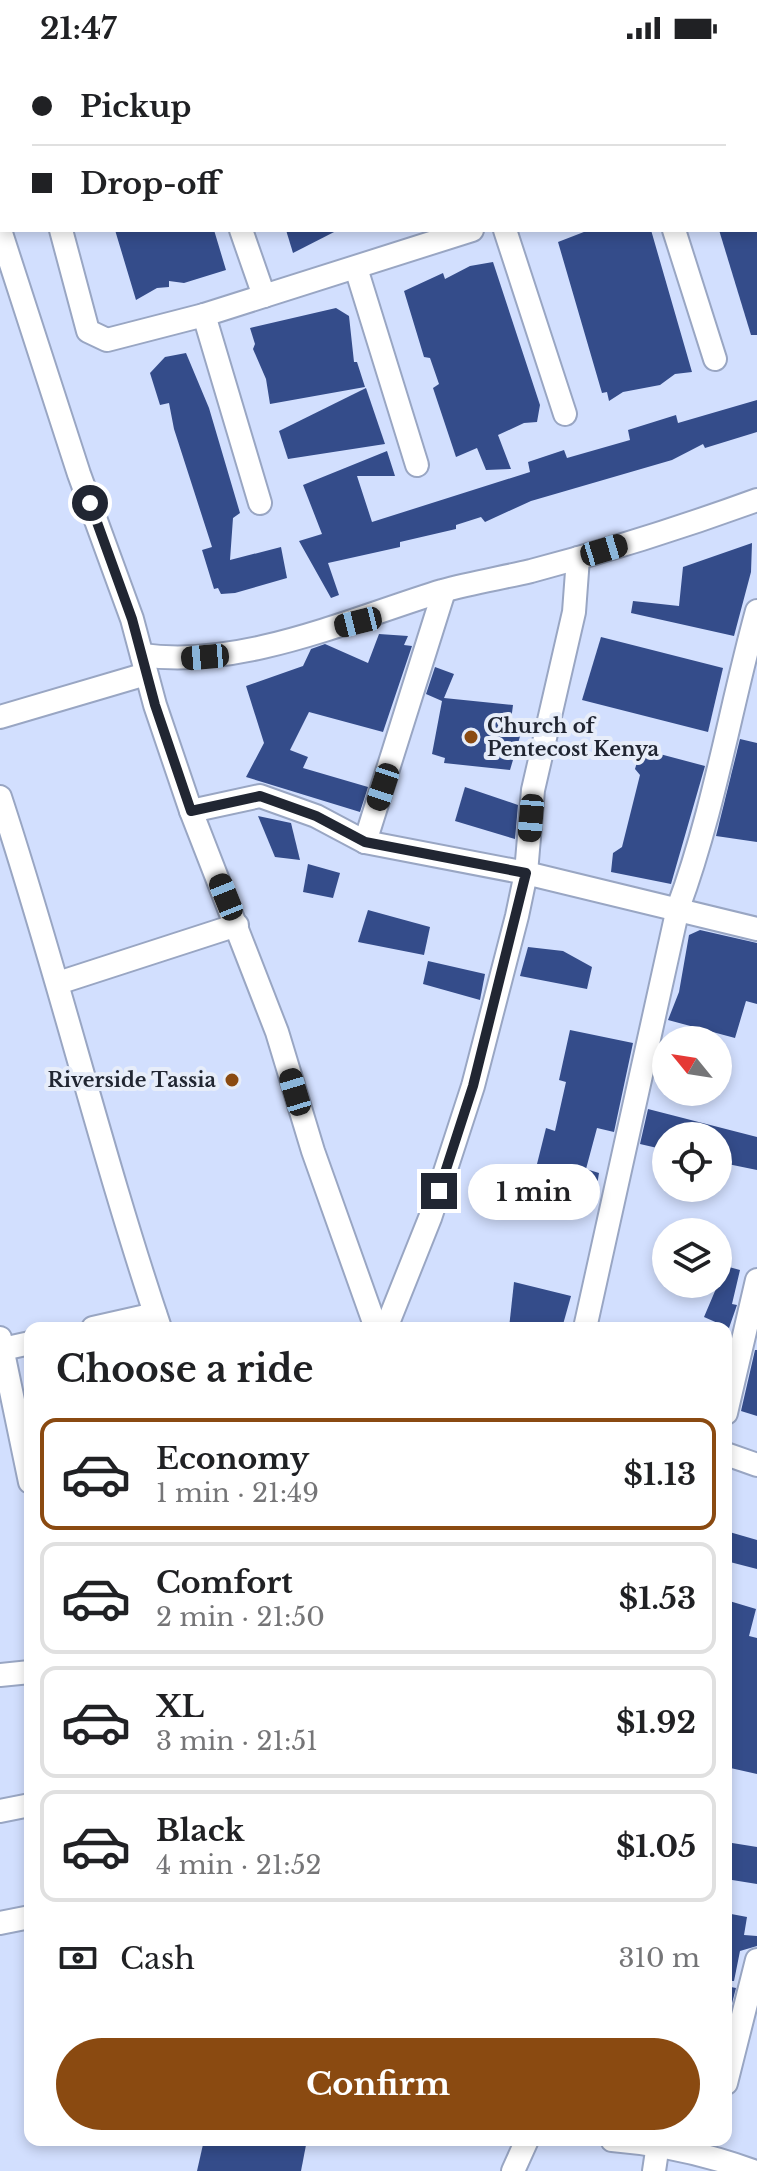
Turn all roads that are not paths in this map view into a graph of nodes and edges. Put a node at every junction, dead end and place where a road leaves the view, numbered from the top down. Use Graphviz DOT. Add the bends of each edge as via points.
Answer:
graph roads {
  1 [pos="1,232"];
  2 [pos="62,232"];
  3 [pos="242,232"];
  4 [pos="459,232"];
  5 [pos="506,232"];
  6 [pos="675,232"];
  7 [pos="414,239"];
  8 [pos="356,268"];
  9 [pos="264,296"];
  10 [pos="204,315"];
  11 [pos="715,359"];
  12 [pos="565,414"];
  13 [pos="417,465"];
  14 [pos="757,500"];
  15 [pos="260,503"];
  16 [pos="578,558"];
  17 [pos="444,591"];
  18 [pos="757,611"];
  19 [pos="144,664"];
  20 [pos="0,717"];
  21 [pos="0,797"];
  22 [pos="191,811"];
  23 [pos="365,842"];
  24 [pos="526,873"];
  25 [pos="678,908"];
  26 [pos="237,925"];
  27 [pos="757,929"];
  28 [pos="58,983"];
  29 [pos="757,1280"];
  30 [pos="157,1321"];
  31 [pos="374,1322"];
  32 [pos="388,1322"];
  33 [pos="586,1322"];
  34 [pos="2,1343"];
  35 [pos="24,1343"];
  36 [pos="732,1387"];
  37 [pos="24,1452"];
  38 [pos="732,1456"];
  39 [pos="757,1465"];
  40 [pos="24,1673"];
  41 [pos="0,1675"];
  42 [pos="24,1806"];
  43 [pos="0,1811"];
  44 [pos="24,1918"];
  45 [pos="0,1923"];
  46 [pos="757,1960"];
  47 [pos="732,2059"];
  48 [pos="524,2146"];
  49 [pos="658,2146"];
  50 [pos="708,2147"];
  51 [pos="513,2171"];
  52 [pos="654,2171"];
  53 [pos="753,2171"];
  1 -- 19 [label="street"];
  2 -- 10 [label="street" via="88,331 97,337 107,340"];
  3 -- 9 [label="street"];
  4 -- 7 [label="street"];
  5 -- 12 [label="street"];
  6 -- 11 [label="street"];
  7 -- 8 [label="street"];
  8 -- 9 [label="street"];
  8 -- 13 [label="street"];
  9 -- 10 [label="street"];
  10 -- 15 [label="street"];
  14 -- 16 [label="street"];
  16 -- 17 [label="street"];
  16 -- 24 [label="street" via="574,612 533,790"];
  17 -- 19 [label="street" via="358,622 234,653"];
  17 -- 23 [label="street"];
  18 -- 25 [label="street" via="735,712"];
  19 -- 20 [label="street"];
  19 -- 22 [label="street"];
  21 -- 28 [label="street"];
  22 -- 23 [label="street" via="260,796 316,816"];
  22 -- 26 [label="street"];
  23 -- 24 [label="street"];
  24 -- 25 [label="street"];
  24 -- 32 [label="street" via="473,1086 430,1218"];
  25 -- 27 [label="street"];
  25 -- 33 [label="street"];
  26 -- 28 [label="street"];
  26 -- 31 [label="street"];
  28 -- 30 [label="street"];
  29 -- 36 [label="street"];
  34 -- 35 [label="street"];
  34 -- 37 [label="street"];
  38 -- 39 [label="street"];
  40 -- 41 [label="street"];
  42 -- 43 [label="street"];
  44 -- 45 [label="street"];
  46 -- 47 [label="street"];
  48 -- 51 [label="street"];
  49 -- 52 [label="street"];
  50 -- 53 [label="street"];
}
